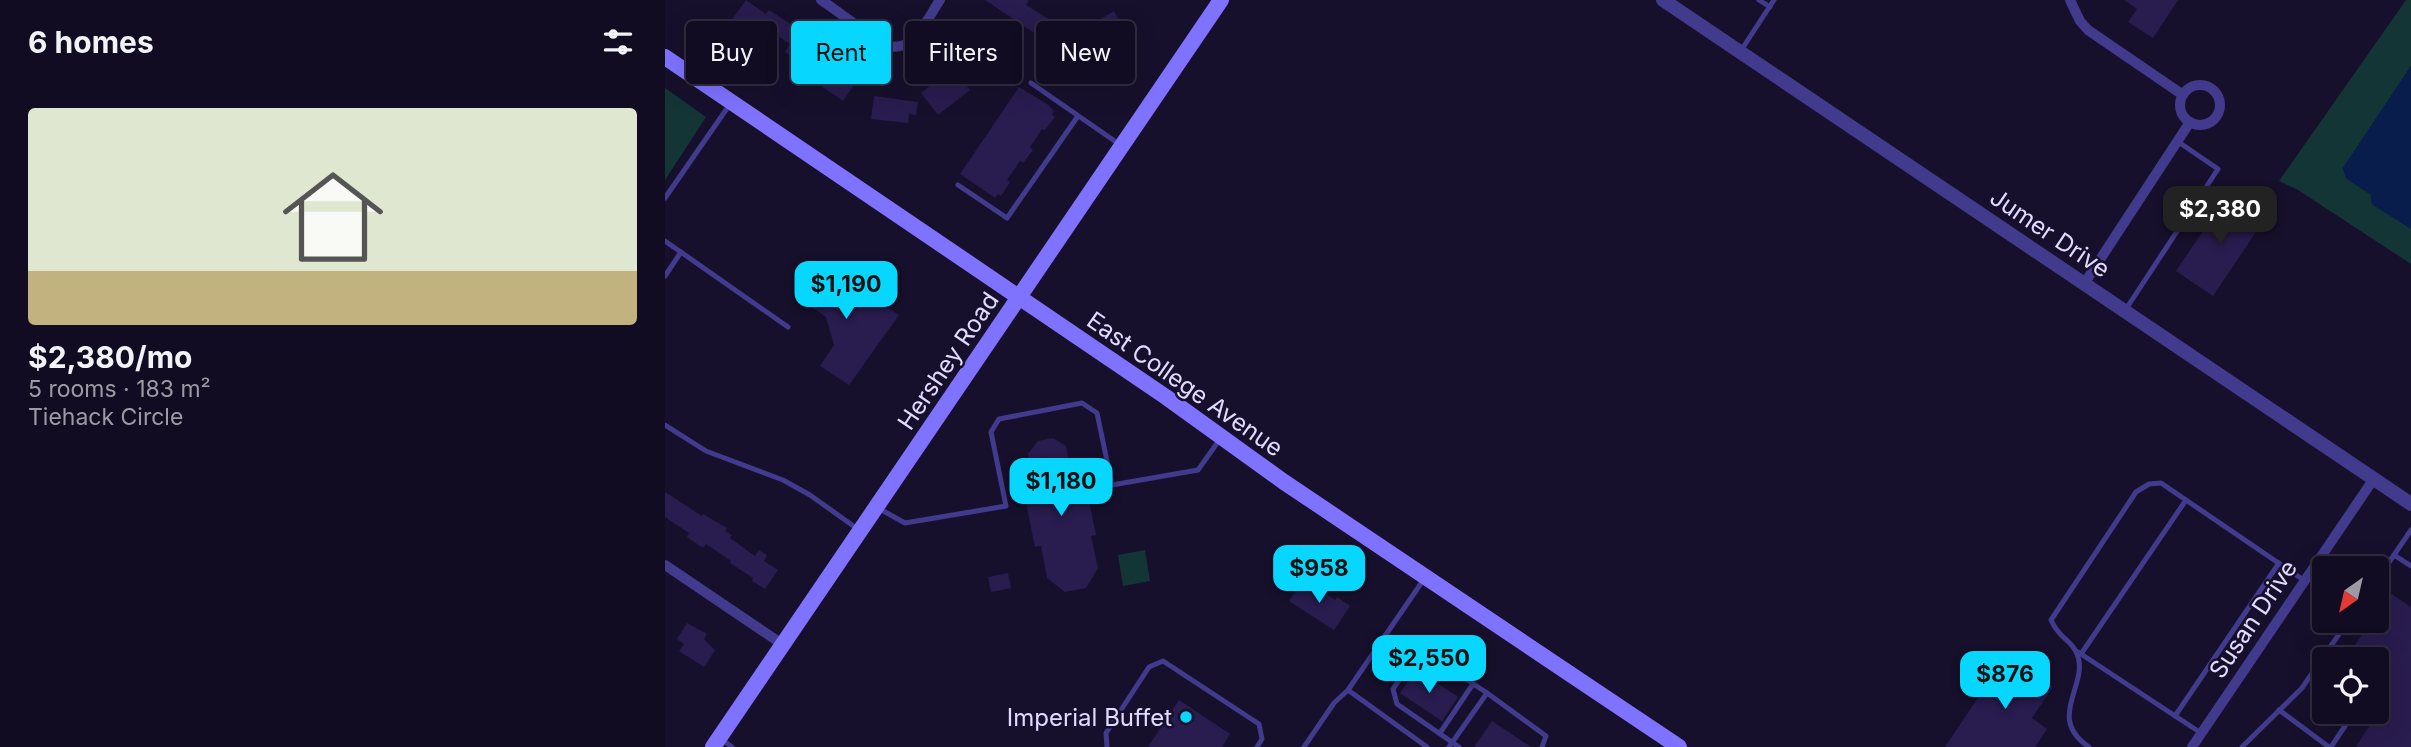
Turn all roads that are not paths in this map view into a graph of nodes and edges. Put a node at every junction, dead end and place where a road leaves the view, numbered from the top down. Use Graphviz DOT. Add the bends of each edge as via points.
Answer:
graph roads {
  1 [pos="821,0"];
  2 [pos="940,0"];
  3 [pos="1221,0"];
  4 [pos="1663,0"];
  5 [pos="1759,0"];
  6 [pos="1774,0"];
  7 [pos="2070,0"];
  8 [pos="1770,7"];
  9 [pos="1740,52"];
  10 [pos="665,57"];
  11 [pos="1031,83"];
  12 [pos="2183,95"];
  13 [pos="732,102"];
  14 [pos="1078,116"];
  15 [pos="2190,122"];
  16 [pos="2177,141"];
  17 [pos="1121,146"];
  18 [pos="958,186"];
  19 [pos="665,198"];
  20 [pos="665,241"];
  21 [pos="681,252"];
  22 [pos="665,276"];
  23 [pos="2084,284"];
  24 [pos="1019,297"];
  25 [pos="2124,312"];
  26 [pos="788,327"];
  27 [pos="665,425"];
  28 [pos="1222,437"];
  29 [pos="2373,480"];
  30 [pos="2186,500"];
  31 [pos="2411,504"];
  32 [pos="875,507"];
  33 [pos="859,530"];
  34 [pos="2411,530"];
  35 [pos="2394,555"];
  36 [pos="2389,562"];
  37 [pos="2279,563"];
  38 [pos="665,565"];
  39 [pos="2411,566"];
  40 [pos="1425,577"];
  41 [pos="2305,580"];
  42 [pos="2339,634"];
  43 [pos="782,644"];
  44 [pos="2078,652"];
  45 [pos="1473,684"];
  46 [pos="1348,691"];
  47 [pos="1487,693"];
  48 [pos="2279,710"];
  49 [pos="2175,716"];
  50 [pos="2347,724"];
  51 [pos="1440,733"];
  52 [pos="2201,733"];
  53 [pos="715,742"];
  54 [pos="1451,745"];
  55 [pos="732,747"];
  56 [pos="1107,747"];
  57 [pos="1257,747"];
  58 [pos="1304,747"];
  59 [pos="1427,747"];
  60 [pos="1459,747"];
  61 [pos="1542,747"];
  62 [pos="1679,747"];
  63 [pos="2089,747"];
  64 [pos="2192,747"];
  65 [pos="2242,747"];
  66 [pos="2330,747"];
  1 -- 2 [label="street" via="891,46 910,43"];
  3 -- 17 [label="main road, Hershey Road"];
  4 -- 9 [label="street, Jumer Drive"];
  5 -- 8 [label="lane"];
  6 -- 8 [label="lane"];
  7 -- 12 [label="street" via="2088,30"];
  8 -- 9 [label="lane"];
  9 -- 23 [label="street, Jumer Drive"];
  10 -- 13 [label="main road, East College Avenue"];
  11 -- 14 [label="lane"];
  12 -- 15 [label="street" via="2181,107"];
  12 -- 15 [label="street" via="2200,85 2212,89 2219,100 2218,113 2209,122"];
  13 -- 19 [label="lane"];
  13 -- 24 [label="main road, East College Avenue"];
  14 -- 17 [label="lane"];
  14 -- 18 [label="lane" via="1007,218"];
  15 -- 16 [label="street"];
  16 -- 23 [label="street"];
  16 -- 25 [label="lane" via="2218,169"];
  17 -- 24 [label="main road, Hershey Road"];
  20 -- 21 [label="lane"];
  21 -- 22 [label="lane"];
  21 -- 26 [label="lane"];
  23 -- 25 [label="street, Jumer Drive"];
  24 -- 28 [label="main road, East College Avenue"];
  24 -- 32 [label="main road, Hershey Road"];
  25 -- 29 [label="street, Jumer Drive"];
  27 -- 33 [label="lane" via="706,451 783,480"];
  28 -- 32 [label="lane" via="1198,470 1112,485 1097,413 1082,403 999,419 991,432 1006,506 905,523"];
  28 -- 40 [label="main road, East College Avenue"];
  29 -- 31 [label="street, Jumer Drive"];
  29 -- 41 [label="street, Susan Drive"];
  30 -- 37 [label="lane"];
  30 -- 44 [label="lane"];
  30 -- 44 [label="lane" via="2161,483 2136,492 2051,620 2056,633"];
  32 -- 33 [label="main road, Hershey Road"];
  33 -- 43 [label="main road, Hershey Road"];
  34 -- 35 [label="lane"];
  35 -- 36 [label="lane"];
  35 -- 39 [label="lane"];
  37 -- 41 [label="lane"];
  37 -- 49 [label="lane"];
  38 -- 43 [label="street"];
  40 -- 46 [label="lane"];
  40 -- 62 [label="main road, East College Avenue"];
  41 -- 52 [label="street, Susan Drive"];
  42 -- 48 [label="lane" via="2302,688"];
  43 -- 53 [label="main road, Hershey Road"];
  44 -- 49 [label="lane"];
  44 -- 63 [label="lane" via="2070,727"];
  45 -- 47 [label="lane"];
  45 -- 51 [label="lane"];
  45 -- 51 [label="lane" via="1420,648 1393,689 1397,704"];
  46 -- 58 [label="lane" via="1334,703"];
  46 -- 59 [label="lane"];
  47 -- 54 [label="lane"];
  47 -- 61 [label="lane" via="1546,736"];
  48 -- 65 [label="lane"];
  48 -- 66 [label="lane"];
  49 -- 52 [label="lane"];
  50 -- 66 [label="lane"];
  51 -- 54 [label="lane"];
  52 -- 64 [label="street, Susan Drive"];
  53 -- 55 [label="lane"];
  54 -- 60 [label="lane"];
  56 -- 57 [label="lane" via="1107,733 1149,667 1163,661 1259,724 1262,739"];
}
